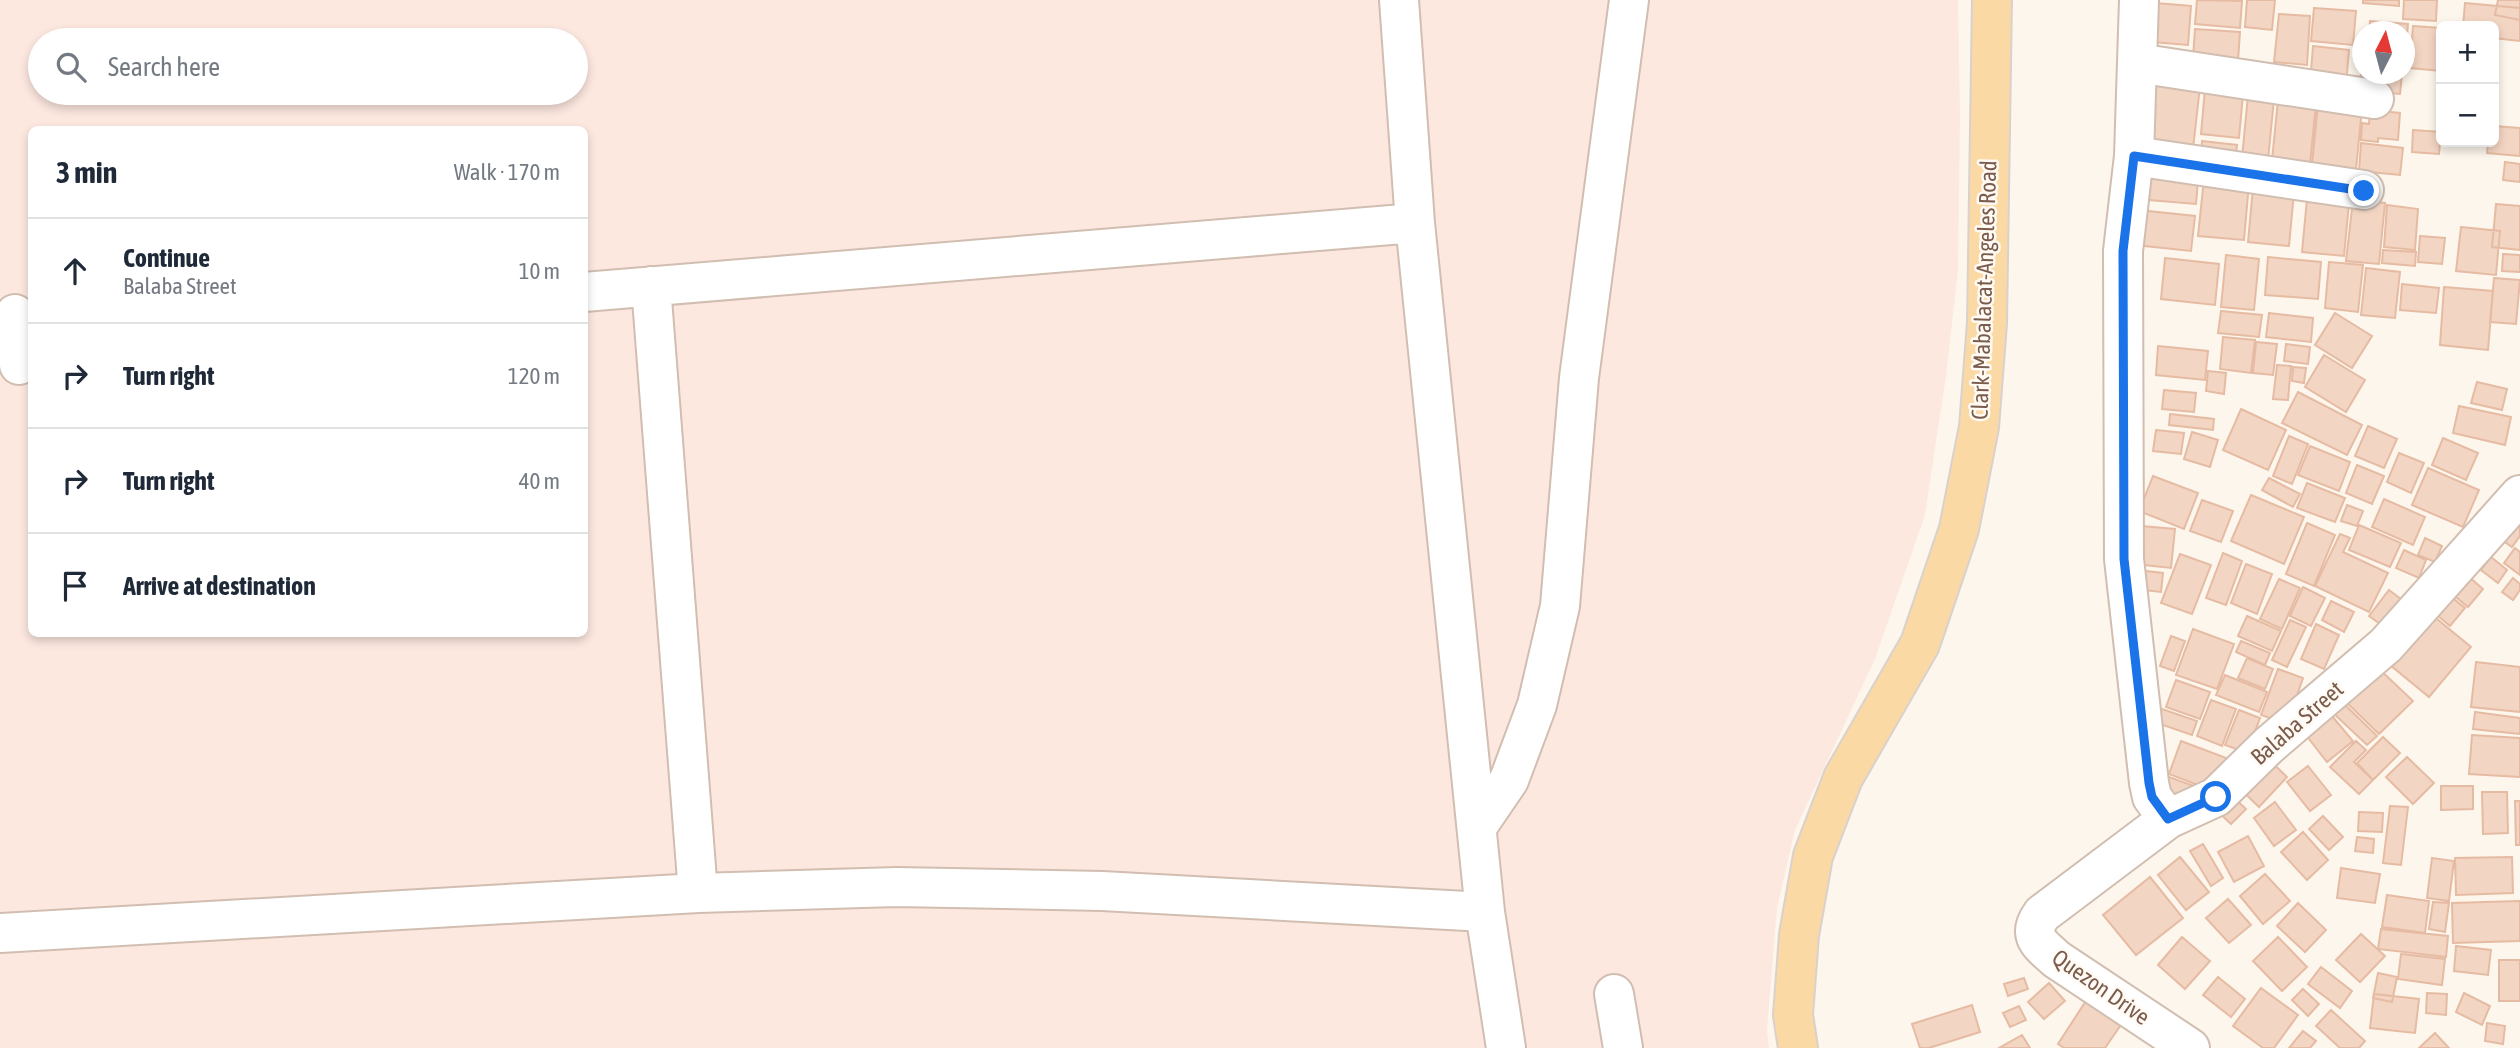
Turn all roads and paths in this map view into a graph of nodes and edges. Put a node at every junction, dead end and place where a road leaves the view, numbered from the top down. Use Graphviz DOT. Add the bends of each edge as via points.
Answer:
graph roads {
  1 [pos="1399,0"];
  2 [pos="1629,0"];
  3 [pos="1992,0"];
  4 [pos="2139,0"];
  5 [pos="2137,62"];
  6 [pos="2374,99"];
  7 [pos="2134,156"];
  8 [pos="2364,191"];
  9 [pos="1415,223"];
  10 [pos="651,286"];
  11 [pos="588,292"];
  12 [pos="16,318"];
  13 [pos="17,362"];
  14 [pos="2520,495"];
  15 [pos="2168,819"];
  16 [pos="1476,827"];
  17 [pos="698,893"];
  18 [pos="1485,912"];
  19 [pos="2042,914"];
  20 [pos="0,933"];
  21 [pos="1614,994"];
  22 [pos="1506,1048"];
  23 [pos="1623,1048"];
  24 [pos="1798,1048"];
  25 [pos="2190,1048"];
  1 -- 9 [label="street"];
  2 -- 16 [label="street" via="1579,378 1560,606 1538,705 1508,780"];
  3 -- 24 [label="main road, Clark-Mabalacat-Angeles Road" via="1987,323 1979,427 1959,529 1920,644 1843,778 1814,856 1798,936 1793,1015"];
  4 -- 5 [label="street"];
  5 -- 6 [label="street"];
  5 -- 7 [label="street"];
  7 -- 8 [label="street"];
  7 -- 15 [label="street" via="2123,251 2124,559 2149,783 2152,797"];
  9 -- 10 [label="street"];
  9 -- 16 [label="street"];
  10 -- 11 [label="street"];
  10 -- 17 [label="street"];
  12 -- 13 [label="street"];
  14 -- 15 [label="street, Balaba Street" via="2386,645 2216,797"];
  15 -- 19 [label="street, Balaba Street"];
  16 -- 18 [label="street"];
  17 -- 18 [label="street" via="897,887 1088,890"];
  17 -- 20 [label="street"];
  18 -- 22 [label="street"];
  19 -- 25 [label="street, Quezon Drive" via="2034,934 2056,959"];
  21 -- 23 [label="street"];
}
